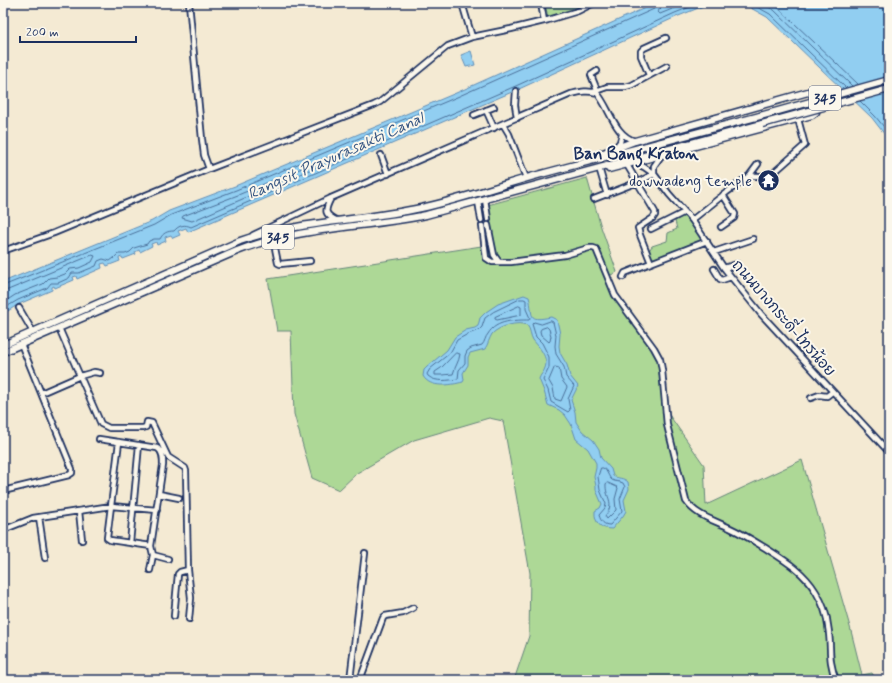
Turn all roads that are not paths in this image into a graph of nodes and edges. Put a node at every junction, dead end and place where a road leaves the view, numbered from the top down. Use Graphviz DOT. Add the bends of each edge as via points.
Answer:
graph roads {
  1 [pos="189,3"];
  2 [pos="462,3"];
  3 [pos="541,3"];
  4 [pos="594,3"];
  5 [pos="544,21"];
  6 [pos="472,37"];
  7 [pos="666,38"];
  8 [pos="667,66"];
  9 [pos="597,71"];
  10 [pos="649,76"];
  11 [pos="889,80"];
  12 [pos="889,89"];
  13 [pos="516,91"];
  14 [pos="595,91"];
  15 [pos="494,107"];
  16 [pos="486,110"];
  17 [pos="474,115"];
  18 [pos="518,118"];
  19 [pos="798,119"];
  20 [pos="503,124"];
  21 [pos="494,128"];
  22 [pos="622,134"];
  23 [pos="635,141"];
  24 [pos="611,150"];
  25 [pos="381,155"];
  26 [pos="661,156"];
  27 [pos="634,163"];
  28 [pos="627,164"];
  29 [pos="758,164"];
  30 [pos="566,167"];
  31 [pos="209,169"];
  32 [pos="600,171"];
  33 [pos="388,174"];
  34 [pos="654,174"];
  35 [pos="569,175"];
  36 [pos="749,176"];
  37 [pos="526,178"];
  38 [pos="638,182"];
  39 [pos="607,194"];
  40 [pos="722,195"];
  41 [pos="331,198"];
  42 [pos="485,199"];
  43 [pos="594,199"];
  44 [pos="478,201"];
  45 [pos="685,212"];
  46 [pos="481,220"];
  47 [pos="692,220"];
  48 [pos="339,221"];
  49 [pos="482,226"];
  50 [pos="721,227"];
  51 [pos="651,229"];
  52 [pos="274,238"];
  53 [pos="753,239"];
  54 [pos="240,241"];
  55 [pos="707,241"];
  56 [pos="3,252"];
  57 [pos="714,252"];
  58 [pos="310,261"];
  59 [pos="499,262"];
  60 [pos="651,263"];
  61 [pos="737,264"];
  62 [pos="724,268"];
  63 [pos="714,269"];
  64 [pos="623,276"];
  65 [pos="731,277"];
  66 [pos="19,308"];
  67 [pos="59,328"];
  68 [pos="33,332"];
  69 [pos="21,344"];
  70 [pos="3,345"];
  71 [pos="3,352"];
  72 [pos="100,373"];
  73 [pos="80,376"];
  74 [pos="832,392"];
  75 [pos="41,393"];
  76 [pos="811,398"];
  77 [pos="99,439"];
  78 [pos="119,442"];
  79 [pos="139,445"];
  80 [pos="889,452"];
  81 [pos="3,491"];
  82 [pos="159,494"];
  83 [pos="179,498"];
  84 [pos="111,506"];
  85 [pos="134,508"];
  86 [pos="157,510"];
  87 [pos="79,511"];
  88 [pos="39,517"];
  89 [pos="3,530"];
  90 [pos="82,540"];
  91 [pos="130,543"];
  92 [pos="151,546"];
  93 [pos="365,553"];
  94 [pos="153,555"];
  95 [pos="45,558"];
  96 [pos="168,559"];
  97 [pos="150,570"];
  98 [pos="188,570"];
  99 [pos="413,608"];
  100 [pos="174,616"];
  101 [pos="189,619"];
  102 [pos="350,680"];
  103 [pos="360,680"];
  104 [pos="836,680"];
  1 -- 31 [label="street" via="202,139"];
  2 -- 6 [label="street"];
  3 -- 5 [label="street"];
  4 -- 5 [label="street" via="578,11"];
  5 -- 6 [label="street"];
  6 -- 31 [label="street" via="448,46 380,102"];
  7 -- 10 [label="street" via="641,51"];
  8 -- 10 [label="street"];
  9 -- 14 [label="street" via="591,75"];
  10 -- 14 [label="street" via="625,87 607,87"];
  11 -- 30 [label="main road, 345, bridge"];
  12 -- 35 [label="main road, 345, bridge"];
  13 -- 18 [label="street" via="515,105"];
  14 -- 18 [label="street" via="571,94"];
  14 -- 22 [label="street"];
  15 -- 16 [label="street"];
  16 -- 17 [label="street"];
  16 -- 21 [label="street"];
  18 -- 20 [label="street"];
  19 -- 23 [label="main road" via="816,112 816,98 808,92"];
  19 -- 26 [label="main road"];
  19 -- 36 [label="street" via="805,145 770,176"];
  20 -- 21 [label="street"];
  20 -- 37 [label="street"];
  21 -- 33 [label="street"];
  22 -- 23 [label="street"];
  22 -- 24 [label="street" via="620,142"];
  23 -- 24 [label="main road"];
  24 -- 30 [label="main road"];
  25 -- 33 [label="street"];
  26 -- 27 [label="main road"];
  26 -- 34 [label="street" via="654,166"];
  27 -- 28 [label="main road"];
  27 -- 34 [label="street, ถนนบางกระดี่-ไทรน้อย" via="644,166"];
  28 -- 32 [label="main road"];
  28 -- 38 [label="street"];
  29 -- 36 [label="street"];
  30 -- 37 [label="main road, 345"];
  31 -- 56 [label="street"];
  32 -- 35 [label="main road"];
  32 -- 39 [label="street"];
  33 -- 41 [label="street"];
  34 -- 38 [label="street"];
  34 -- 45 [label="street, ถนนบางกระดี่-ไทรน้อย"];
  35 -- 42 [label="main road, 345"];
  36 -- 40 [label="street"];
  37 -- 48 [label="main road, 345" via="422,208"];
  38 -- 39 [label="street"];
  38 -- 60 [label="street" via="655,212 653,218 638,228"];
  39 -- 43 [label="street"];
  40 -- 47 [label="street"];
  40 -- 50 [label="street" via="735,214 734,218"];
  41 -- 48 [label="street" via="326,209 327,214"];
  41 -- 54 [label="street"];
  42 -- 44 [label="main road, 345"];
  42 -- 59 [label="street" via="494,255"];
  44 -- 46 [label="street"];
  44 -- 52 [label="main road, 345" via="411,218"];
  45 -- 47 [label="street, ถนนบางกระดี่-ไทรน้อย"];
  45 -- 51 [label="street"];
  47 -- 55 [label="street, ถนนบางกระดี่-ไทรน้อย"];
  48 -- 54 [label="main road, 345" via="286,228"];
  49 -- 59 [label="street" via="486,258 492,262"];
  52 -- 58 [label="street" via="278,263"];
  52 -- 67 [label="main road, 345" via="237,251"];
  53 -- 57 [label="street"];
  54 -- 68 [label="main road, 345"];
  55 -- 57 [label="street, ถนนบางกระดี่-ไทรน้อย"];
  55 -- 60 [label="street"];
  57 -- 62 [label="street, ถนนบางกระดี่-ไทรน้อย"];
  59 -- 104 [label="street" via="559,256 588,248 596,250 615,295 660,359 667,424 686,501 698,513 743,534 801,572 819,597 827,619 831,668"];
  60 -- 64 [label="street" via="625,272"];
  61 -- 62 [label="street"];
  62 -- 65 [label="street, ถนนบางกระดี่-ไทรน้อย"];
  63 -- 65 [label="street" via="720,279"];
  65 -- 74 [label="street, ถนนบางกระดี่-ไทรน้อย" via="766,320"];
  66 -- 68 [label="street"];
  67 -- 69 [label="main road, 345"];
  67 -- 73 [label="street"];
  68 -- 70 [label="main road, 345"];
  69 -- 71 [label="main road, 345"];
  69 -- 75 [label="street"];
  72 -- 73 [label="street"];
  73 -- 75 [label="street"];
  73 -- 98 [label="street" via="101,424 109,428 143,428 146,427 146,422 152,423 168,457 186,471"];
  74 -- 76 [label="street" via="827,396"];
  74 -- 80 [label="street, ถนนบางกระดี่-ไทรน้อย"];
  75 -- 81 [label="street" via="72,473"];
  77 -- 78 [label="street"];
  78 -- 79 [label="street"];
  78 -- 84 [label="street"];
  79 -- 82 [label="street" via="160,449 162,453"];
  79 -- 85 [label="street"];
  82 -- 83 [label="street"];
  82 -- 86 [label="street"];
  84 -- 85 [label="street"];
  84 -- 87 [label="street"];
  84 -- 91 [label="street" via="107,538"];
  85 -- 86 [label="street"];
  85 -- 91 [label="street"];
  86 -- 92 [label="street"];
  87 -- 88 [label="street"];
  87 -- 90 [label="street"];
  88 -- 89 [label="street"];
  88 -- 95 [label="street"];
  91 -- 92 [label="street"];
  92 -- 94 [label="street"];
  93 -- 102 [label="street"];
  94 -- 96 [label="street"];
  94 -- 97 [label="street"];
  98 -- 100 [label="street" via="178,574"];
  98 -- 101 [label="street"];
  99 -- 103 [label="street" via="383,618"];
}
